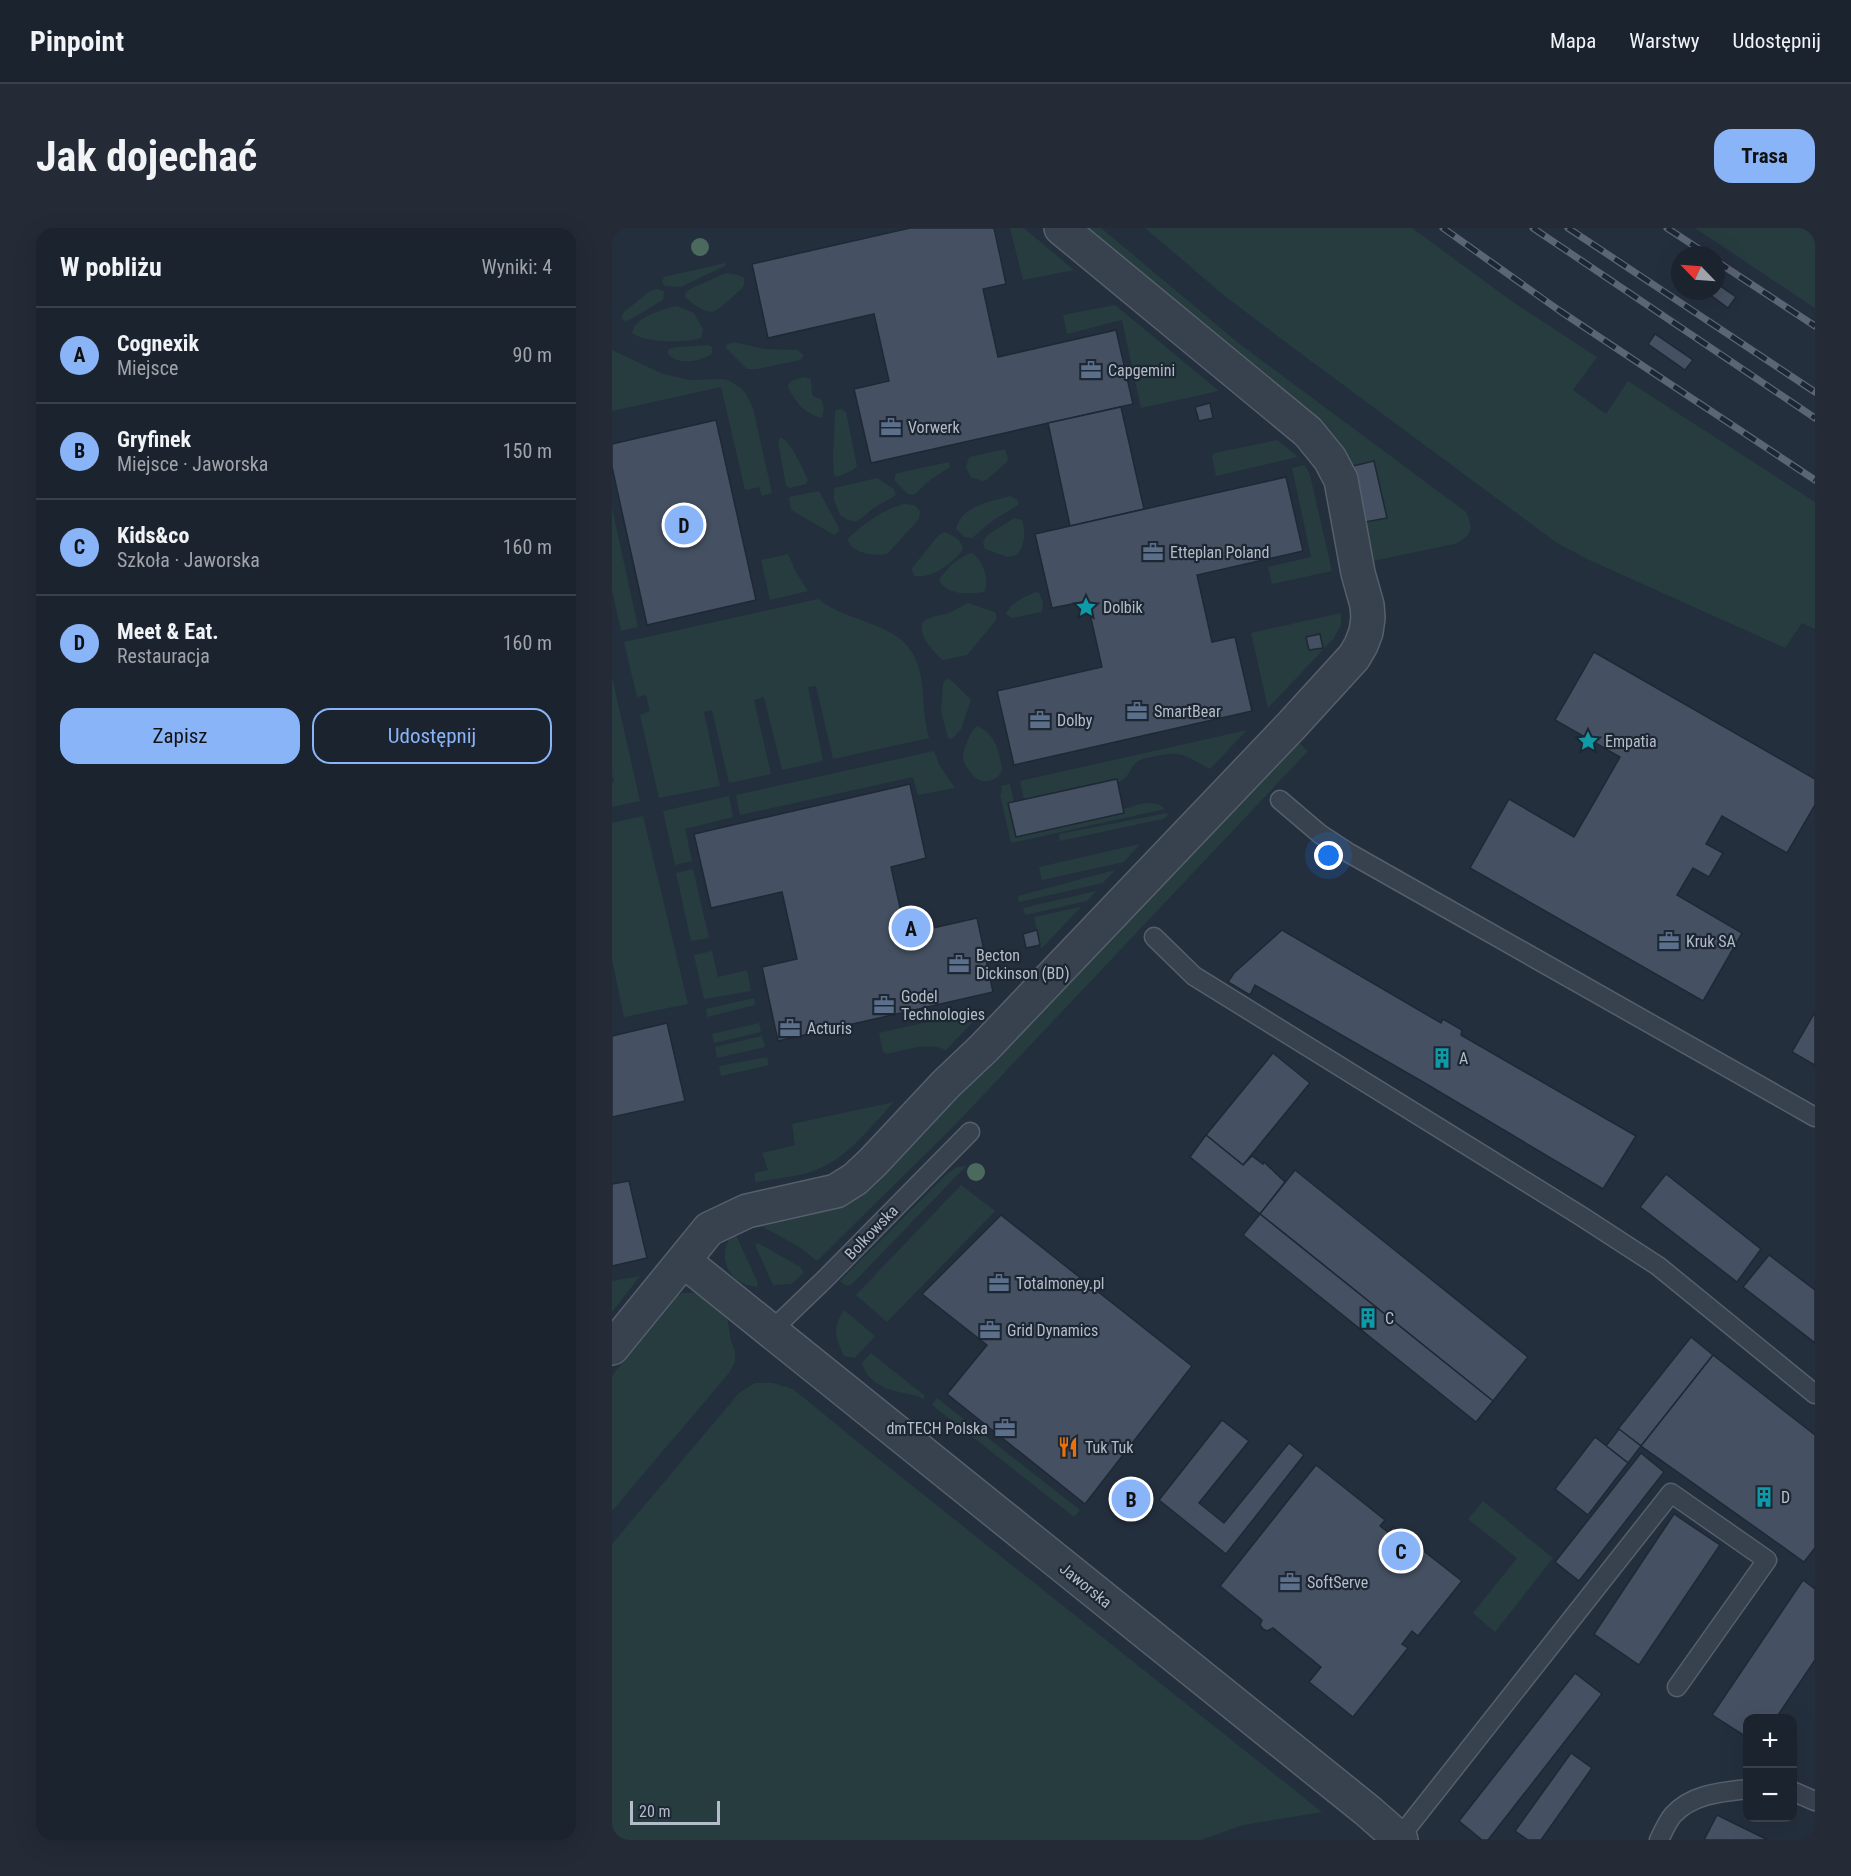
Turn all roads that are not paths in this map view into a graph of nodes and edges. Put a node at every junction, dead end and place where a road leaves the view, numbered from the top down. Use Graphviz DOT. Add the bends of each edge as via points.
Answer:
graph roads {
  1 [pos="1061,228"];
  2 [pos="1280,800"];
  3 [pos="1154,937"];
  4 [pos="1815,1117"];
  5 [pos="970,1132"];
  6 [pos="684,1261"];
  7 [pos="771,1331"];
  8 [pos="612,1348"];
  9 [pos="1815,1394"];
  10 [pos="1677,1687"];
  11 [pos="1743,1790"];
  12 [pos="1797,1793"];
  13 [pos="1815,1801"];
  14 [pos="1400,1839"];
  15 [pos="1659,1840"];
  1 -- 6 [label="street" via="1308,432 1330,459 1341,480 1367,605 1366,632 1354,657 1292,726 867,1168 836,1191 734,1216 709,1229"];
  2 -- 4 [label="lane" via="1349,853"];
  3 -- 9 [label="lane" via="1194,976 1658,1266"];
  5 -- 7 [label="lane, Bolkowska"];
  6 -- 7 [label="street, Jaworska"];
  6 -- 8 [label="street"];
  7 -- 14 [label="street, Jaworska"];
  10 -- 14 [label="lane" via="1767,1560 1671,1493"];
  11 -- 15 [label="lane" via="1697,1798 1684,1805"];
  12 -- 13 [label="lane"];
}
